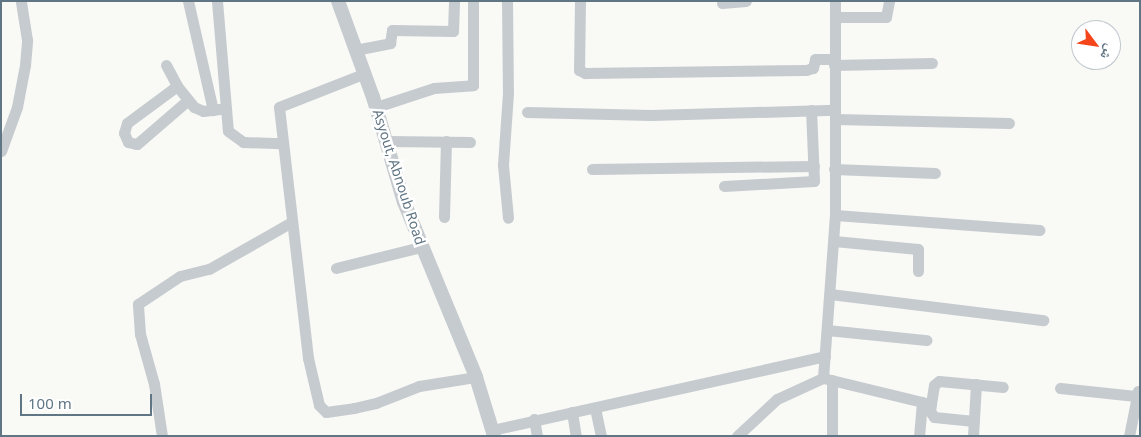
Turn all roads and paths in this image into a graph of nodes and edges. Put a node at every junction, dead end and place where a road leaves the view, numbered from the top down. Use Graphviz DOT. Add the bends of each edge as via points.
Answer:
graph roads {
  1 [pos="21,1"];
  2 [pos="188,1"];
  3 [pos="217,1"];
  4 [pos="338,1"];
  5 [pos="454,1"];
  6 [pos="473,1"];
  7 [pos="507,1"];
  8 [pos="580,1"];
  9 [pos="746,1"];
  10 [pos="835,1"];
  11 [pos="888,1"];
  12 [pos="722,3"];
  13 [pos="835,17"];
  14 [pos="355,50"];
  15 [pos="833,62"];
  16 [pos="932,63"];
  17 [pos="166,65"];
  18 [pos="363,74"];
  19 [pos="177,86"];
  20 [pos="188,100"];
  21 [pos="376,107"];
  22 [pos="219,109"];
  23 [pos="812,110"];
  24 [pos="527,112"];
  25 [pos="835,114"];
  26 [pos="1009,123"];
  27 [pos="387,141"];
  28 [pos="446,141"];
  29 [pos="470,142"];
  30 [pos="281,143"];
  31 [pos="1,151"];
  32 [pos="814,166"];
  33 [pos="592,169"];
  34 [pos="834,169"];
  35 [pos="935,173"];
  36 [pos="724,186"];
  37 [pos="835,215"];
  38 [pos="444,217"];
  39 [pos="508,218"];
  40 [pos="290,223"];
  41 [pos="1039,230"];
  42 [pos="834,241"];
  43 [pos="421,247"];
  44 [pos="336,268"];
  45 [pos="918,271"];
  46 [pos="830,294"];
  47 [pos="1043,320"];
  48 [pos="827,330"];
  49 [pos="926,340"];
  50 [pos="825,356"];
  51 [pos="476,377"];
  52 [pos="828,379"];
  53 [pos="976,384"];
  54 [pos="1003,387"];
  55 [pos="1060,388"];
  56 [pos="1138,393"];
  57 [pos="926,403"];
  58 [pos="595,408"];
  59 [pos="572,412"];
  60 [pos="534,419"];
  61 [pos="974,421"];
  62 [pos="493,433"];
  63 [pos="162,436"];
  64 [pos="537,436"];
  65 [pos="576,436"];
  66 [pos="601,436"];
  67 [pos="737,436"];
  68 [pos="832,436"];
  69 [pos="919,436"];
  70 [pos="973,436"];
  71 [pos="1129,436"];
  1 -- 31 [label="street" via="27,34 25,65 17,108"];
  2 -- 22 [label="street"];
  3 -- 22 [label="street"];
  4 -- 14 [label="street, Asyout, Abnoub Road"];
  5 -- 14 [label="street" via="453,31 392,30 390,43"];
  6 -- 21 [label="street" via="473,85 426,90"];
  7 -- 39 [label="street" via="508,93 503,165"];
  8 -- 15 [label="street" via="579,70 585,73 811,70 815,59"];
  9 -- 12 [label="street"];
  10 -- 13 [label="street"];
  11 -- 13 [label="street" via="886,17"];
  13 -- 15 [label="street"];
  14 -- 18 [label="street, Asyout, Abnoub Road"];
  15 -- 16 [label="street"];
  15 -- 25 [label="street"];
  17 -- 19 [label="street"];
  18 -- 21 [label="street, Asyout, Abnoub Road"];
  18 -- 30 [label="street" via="280,104"];
  19 -- 20 [label="street"];
  19 -- 20 [label="street" via="127,123 124,133 128,142 136,144"];
  20 -- 22 [label="street" via="198,110"];
  21 -- 27 [label="street, Asyout, Abnoub Road"];
  22 -- 30 [label="street" via="234,138 259,144"];
  23 -- 24 [label="street" via="651,115"];
  23 -- 25 [label="street"];
  23 -- 32 [label="street"];
  25 -- 26 [label="street"];
  25 -- 34 [label="street"];
  27 -- 28 [label="street"];
  27 -- 43 [label="street, Asyout, Abnoub Road"];
  28 -- 29 [label="street"];
  28 -- 38 [label="street"];
  30 -- 40 [label="street"];
  32 -- 33 [label="street"];
  32 -- 36 [label="street" via="815,180 812,183"];
  34 -- 35 [label="street"];
  34 -- 37 [label="street"];
  37 -- 41 [label="street"];
  37 -- 42 [label="street"];
  40 -- 51 [label="street" via="308,358 322,411 376,404 419,386"];
  40 -- 63 [label="street" via="209,269 180,276 138,304 140,334 154,384"];
  42 -- 45 [label="street" via="918,250"];
  42 -- 46 [label="street"];
  43 -- 44 [label="street"];
  43 -- 51 [label="street, Asyout, Abnoub Road"];
  46 -- 47 [label="street"];
  46 -- 48 [label="street"];
  48 -- 49 [label="street"];
  48 -- 50 [label="street"];
  50 -- 52 [label="street"];
  50 -- 58 [label="street"];
  51 -- 62 [label="street, Asyout, Abnoub Road"];
  52 -- 57 [label="street"];
  52 -- 67 [label="street" via="777,399"];
  52 -- 68 [label="street"];
  53 -- 54 [label="street"];
  53 -- 57 [label="street" via="937,382"];
  53 -- 61 [label="street"];
  55 -- 56 [label="street"];
  56 -- 71 [label="street"];
  57 -- 61 [label="street" via="934,417"];
  57 -- 69 [label="street"];
  58 -- 59 [label="street"];
  58 -- 66 [label="street"];
  59 -- 60 [label="street"];
  59 -- 65 [label="street"];
  60 -- 62 [label="street"];
  60 -- 64 [label="street"];
  61 -- 70 [label="street"];
}
